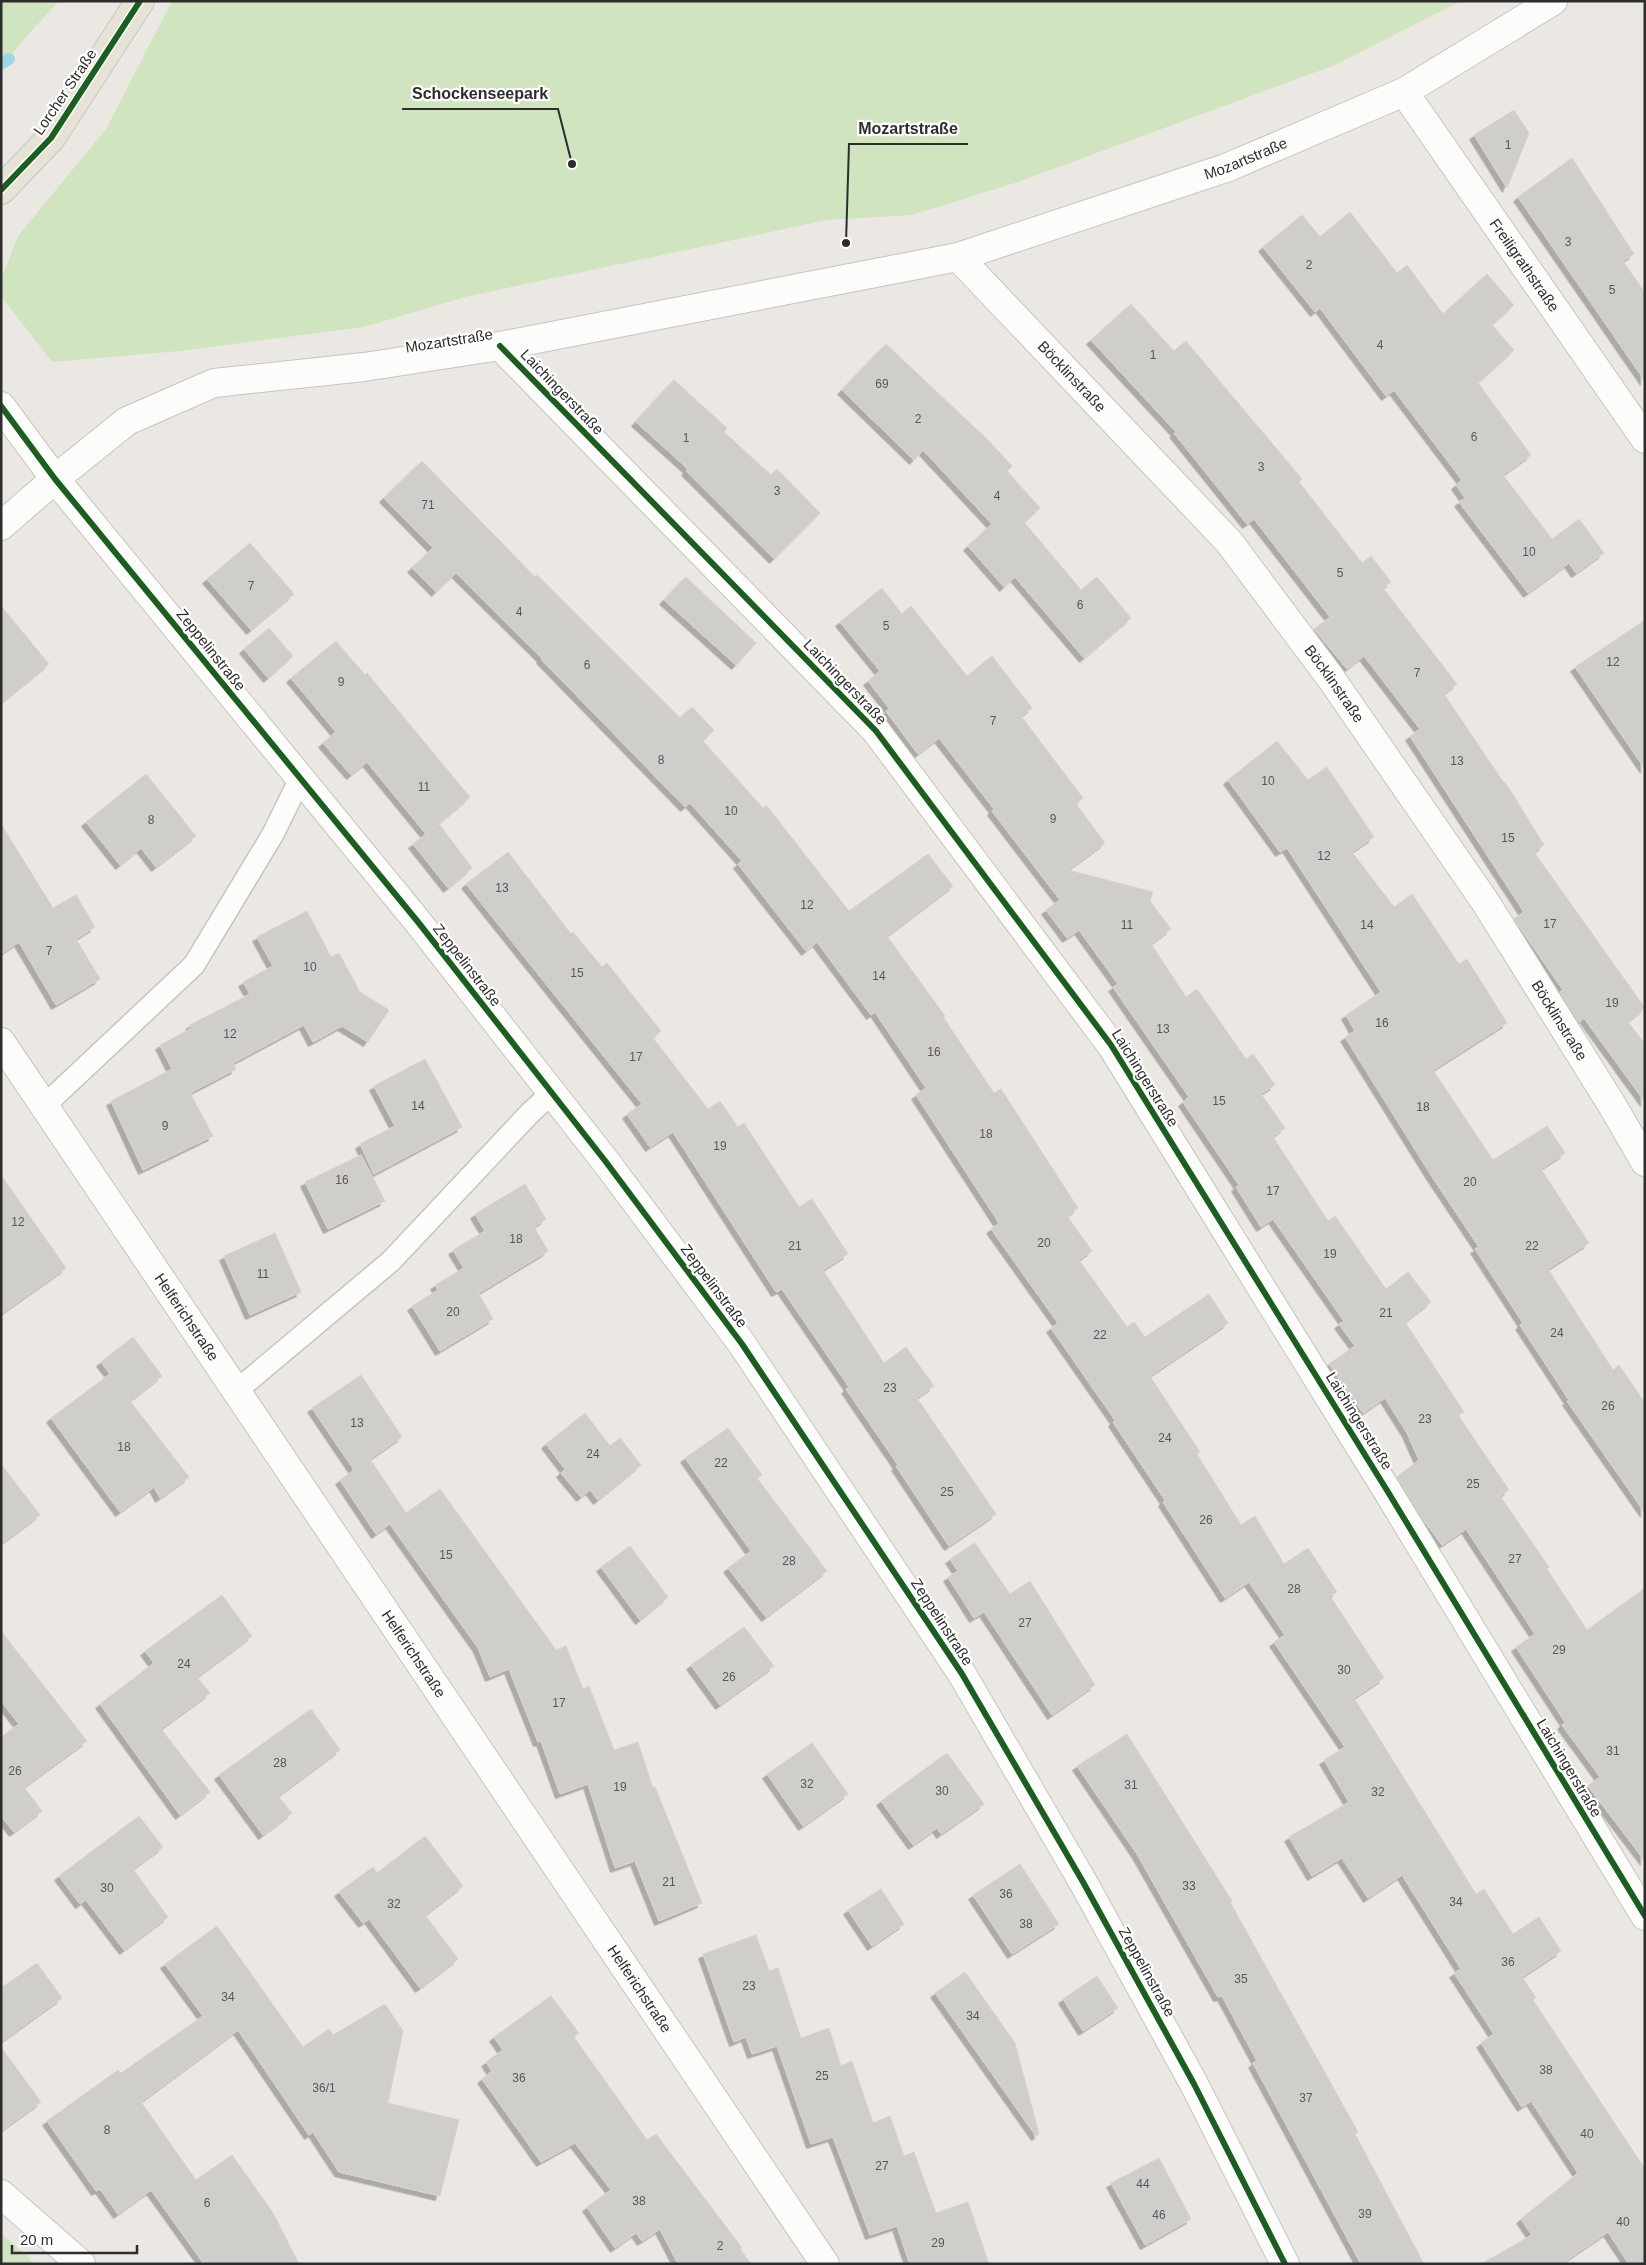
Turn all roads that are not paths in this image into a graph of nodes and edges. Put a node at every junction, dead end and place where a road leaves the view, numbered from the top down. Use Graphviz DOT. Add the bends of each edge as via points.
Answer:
graph roads {
  1 [pos="140,1"];
  2 [pos="1553,1"];
  3 [pos="1404,92"];
  4 [pos="1,190"];
  5 [pos="958,257"];
  6 [pos="500,346"];
  7 [pos="1,406"];
  8 [pos="1645,439"];
  9 [pos="55,479"];
  10 [pos="1,526"];
  11 [pos="300,779"];
  12 [pos="1,1042"];
  13 [pos="552,1093"];
  14 [pos="44,1106"];
  15 [pos="1645,1162"];
  16 [pos="235,1392"];
  17 [pos="1645,1916"];
  18 [pos="1,2194"];
  19 [pos="81,2264"];
  20 [pos="825,2264"];
  21 [pos="1285,2264"];
  1 -- 4 [label="main road, Lorcher Straße" via="51,138"];
  2 -- 3 [label="street, Mozartstraße"];
  3 -- 5 [label="street, Mozartstraße" via="1226,168"];
  3 -- 8 [label="street, Freiligrathstraße"];
  5 -- 6 [label="street, Mozartstraße"];
  5 -- 15 [label="street, Böcklinstraße" via="1229,542 1330,677 1486,903"];
  6 -- 9 [label="street, Mozartstraße" via="364,367 214,383 127,421"];
  6 -- 17 [label="street, Laichingerstraße" via="876,731 1111,1044"];
  7 -- 9 [label="street, Zeppelinstraße"];
  9 -- 10 [label="street"];
  9 -- 11 [label="street, Zeppelinstraße"];
  11 -- 13 [label="street, Zeppelinstraße" via="418,922"];
  11 -- 14 [label="lane" via="273,834 194,965"];
  12 -- 14 [label="street, Helferichstraße"];
  13 -- 16 [label="lane" via="391,1261"];
  13 -- 21 [label="street, Zeppelinstraße" via="742,1344 962,1674 1083,1882 1190,2076"];
  14 -- 16 [label="street, Helferichstraße"];
  16 -- 20 [label="street, Helferichstraße"];
  18 -- 19 [label="street"];
}
